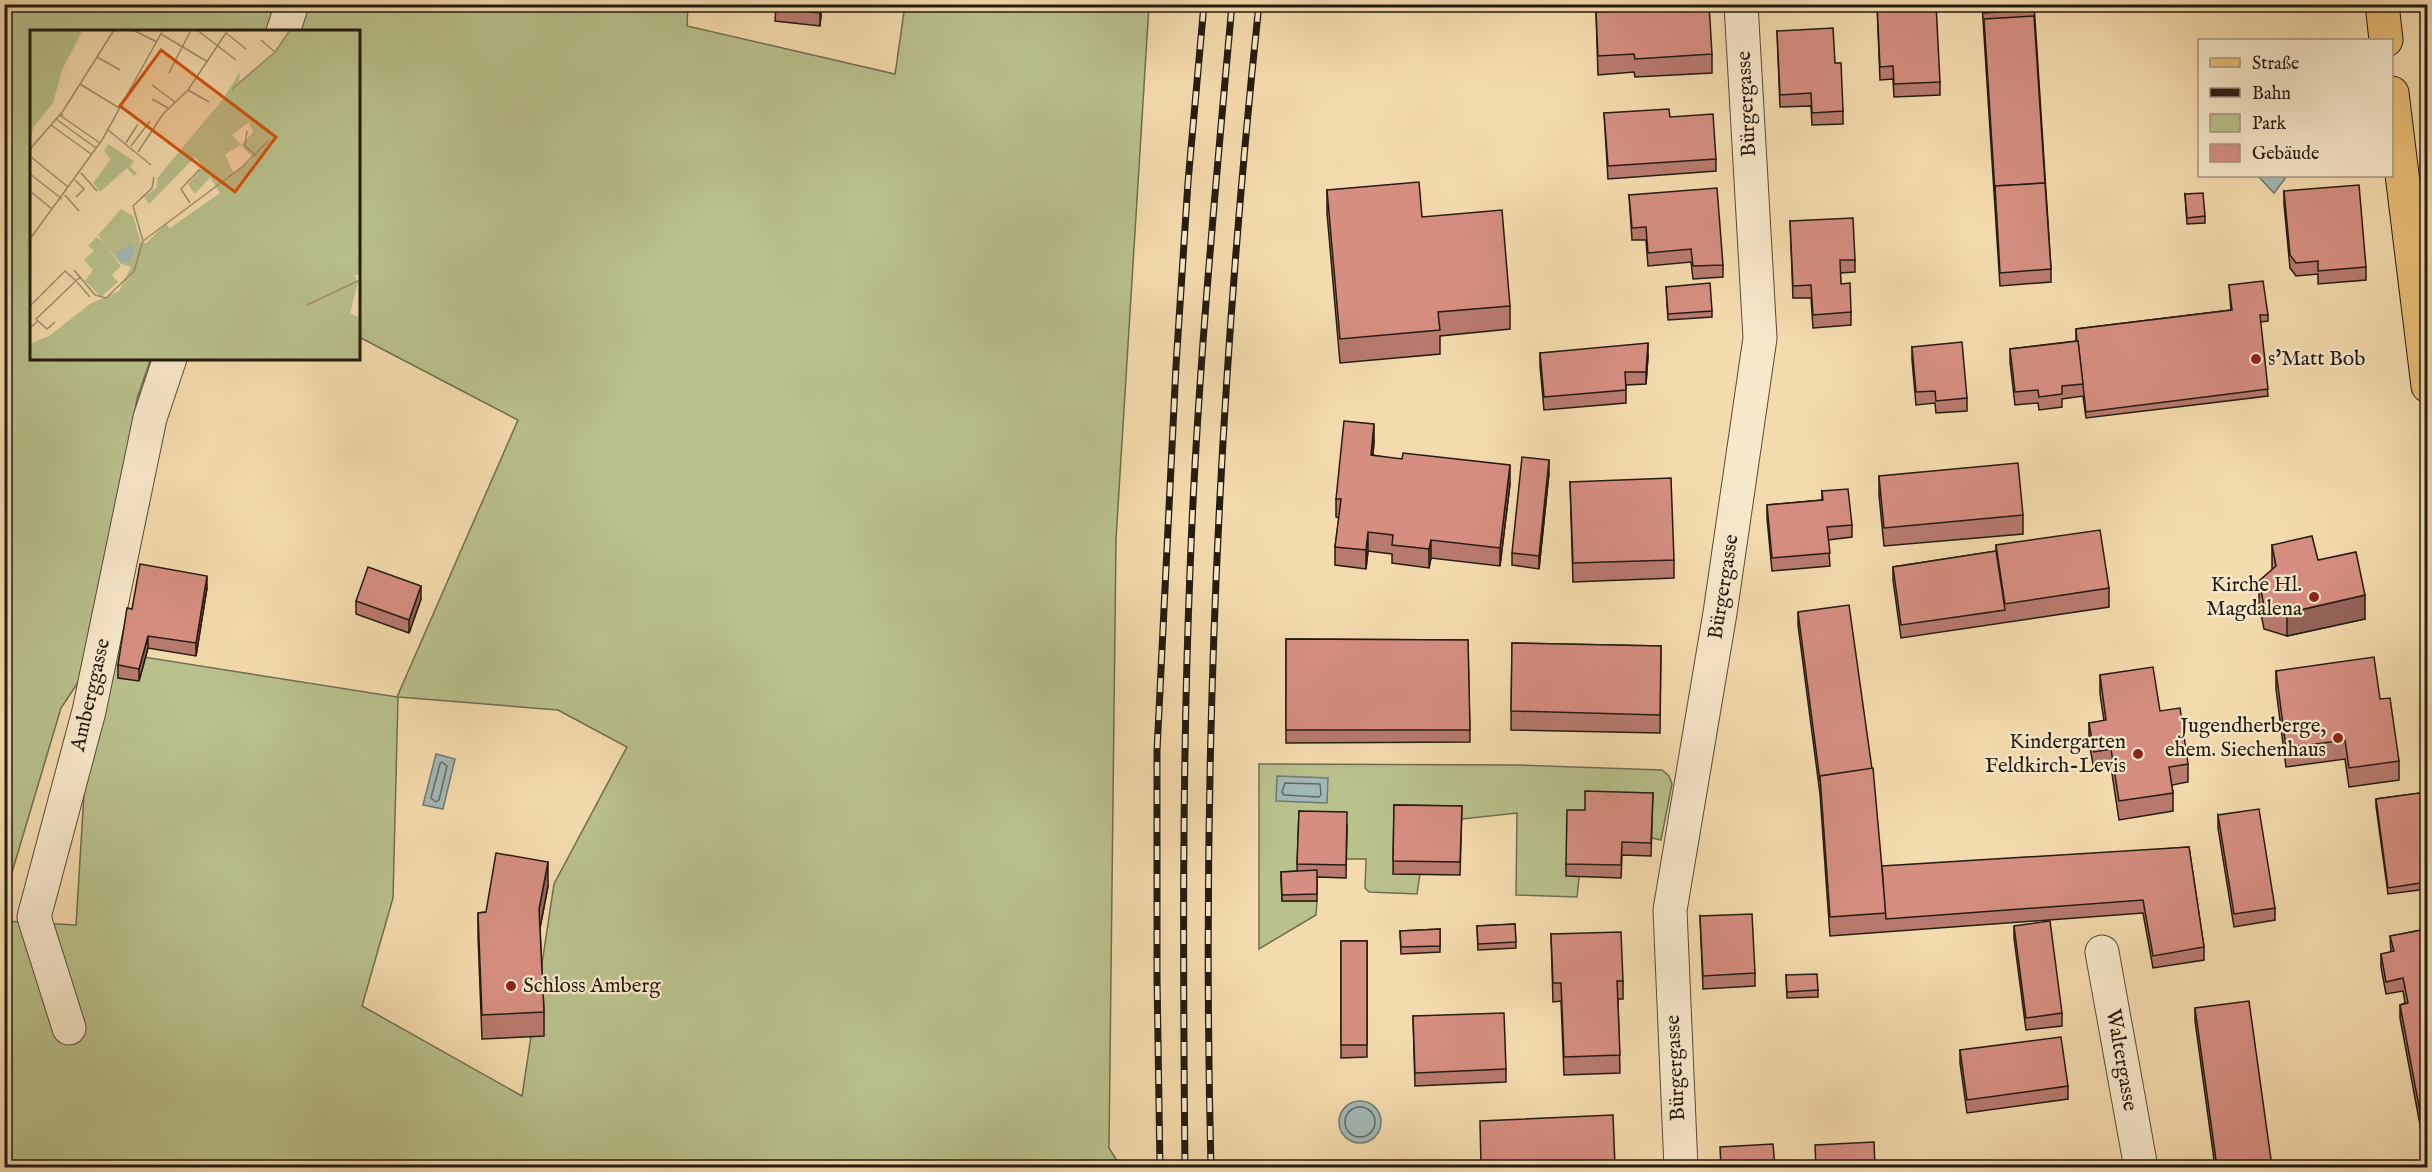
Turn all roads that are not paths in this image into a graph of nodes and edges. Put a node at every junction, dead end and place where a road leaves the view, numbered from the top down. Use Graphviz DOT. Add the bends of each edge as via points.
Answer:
graph roads {
  1 [pos="292,4"];
  2 [pos="1741,4"];
  3 [pos="2382,4"];
  4 [pos="284,30"];
  5 [pos="2386,39"];
  6 [pos="2393,109"];
  7 [pos="169,360"];
  8 [pos="2427,386"];
  9 [pos="2102,952"];
  10 [pos="69,1028"];
  11 [pos="1681,1167"];
  12 [pos="2141,1167"];
  1 -- 4 [label="street"];
  2 -- 11 [label="street, Bürgergasse" via="1760,338 1720,613 1670,910"];
  3 -- 5 [label="main road"];
  6 -- 8 [label="main road"];
  7 -- 10 [label="street, Amberggasse" via="150,418 89,711 34,917"];
  9 -- 12 [label="street, Waltergasse"];
}
